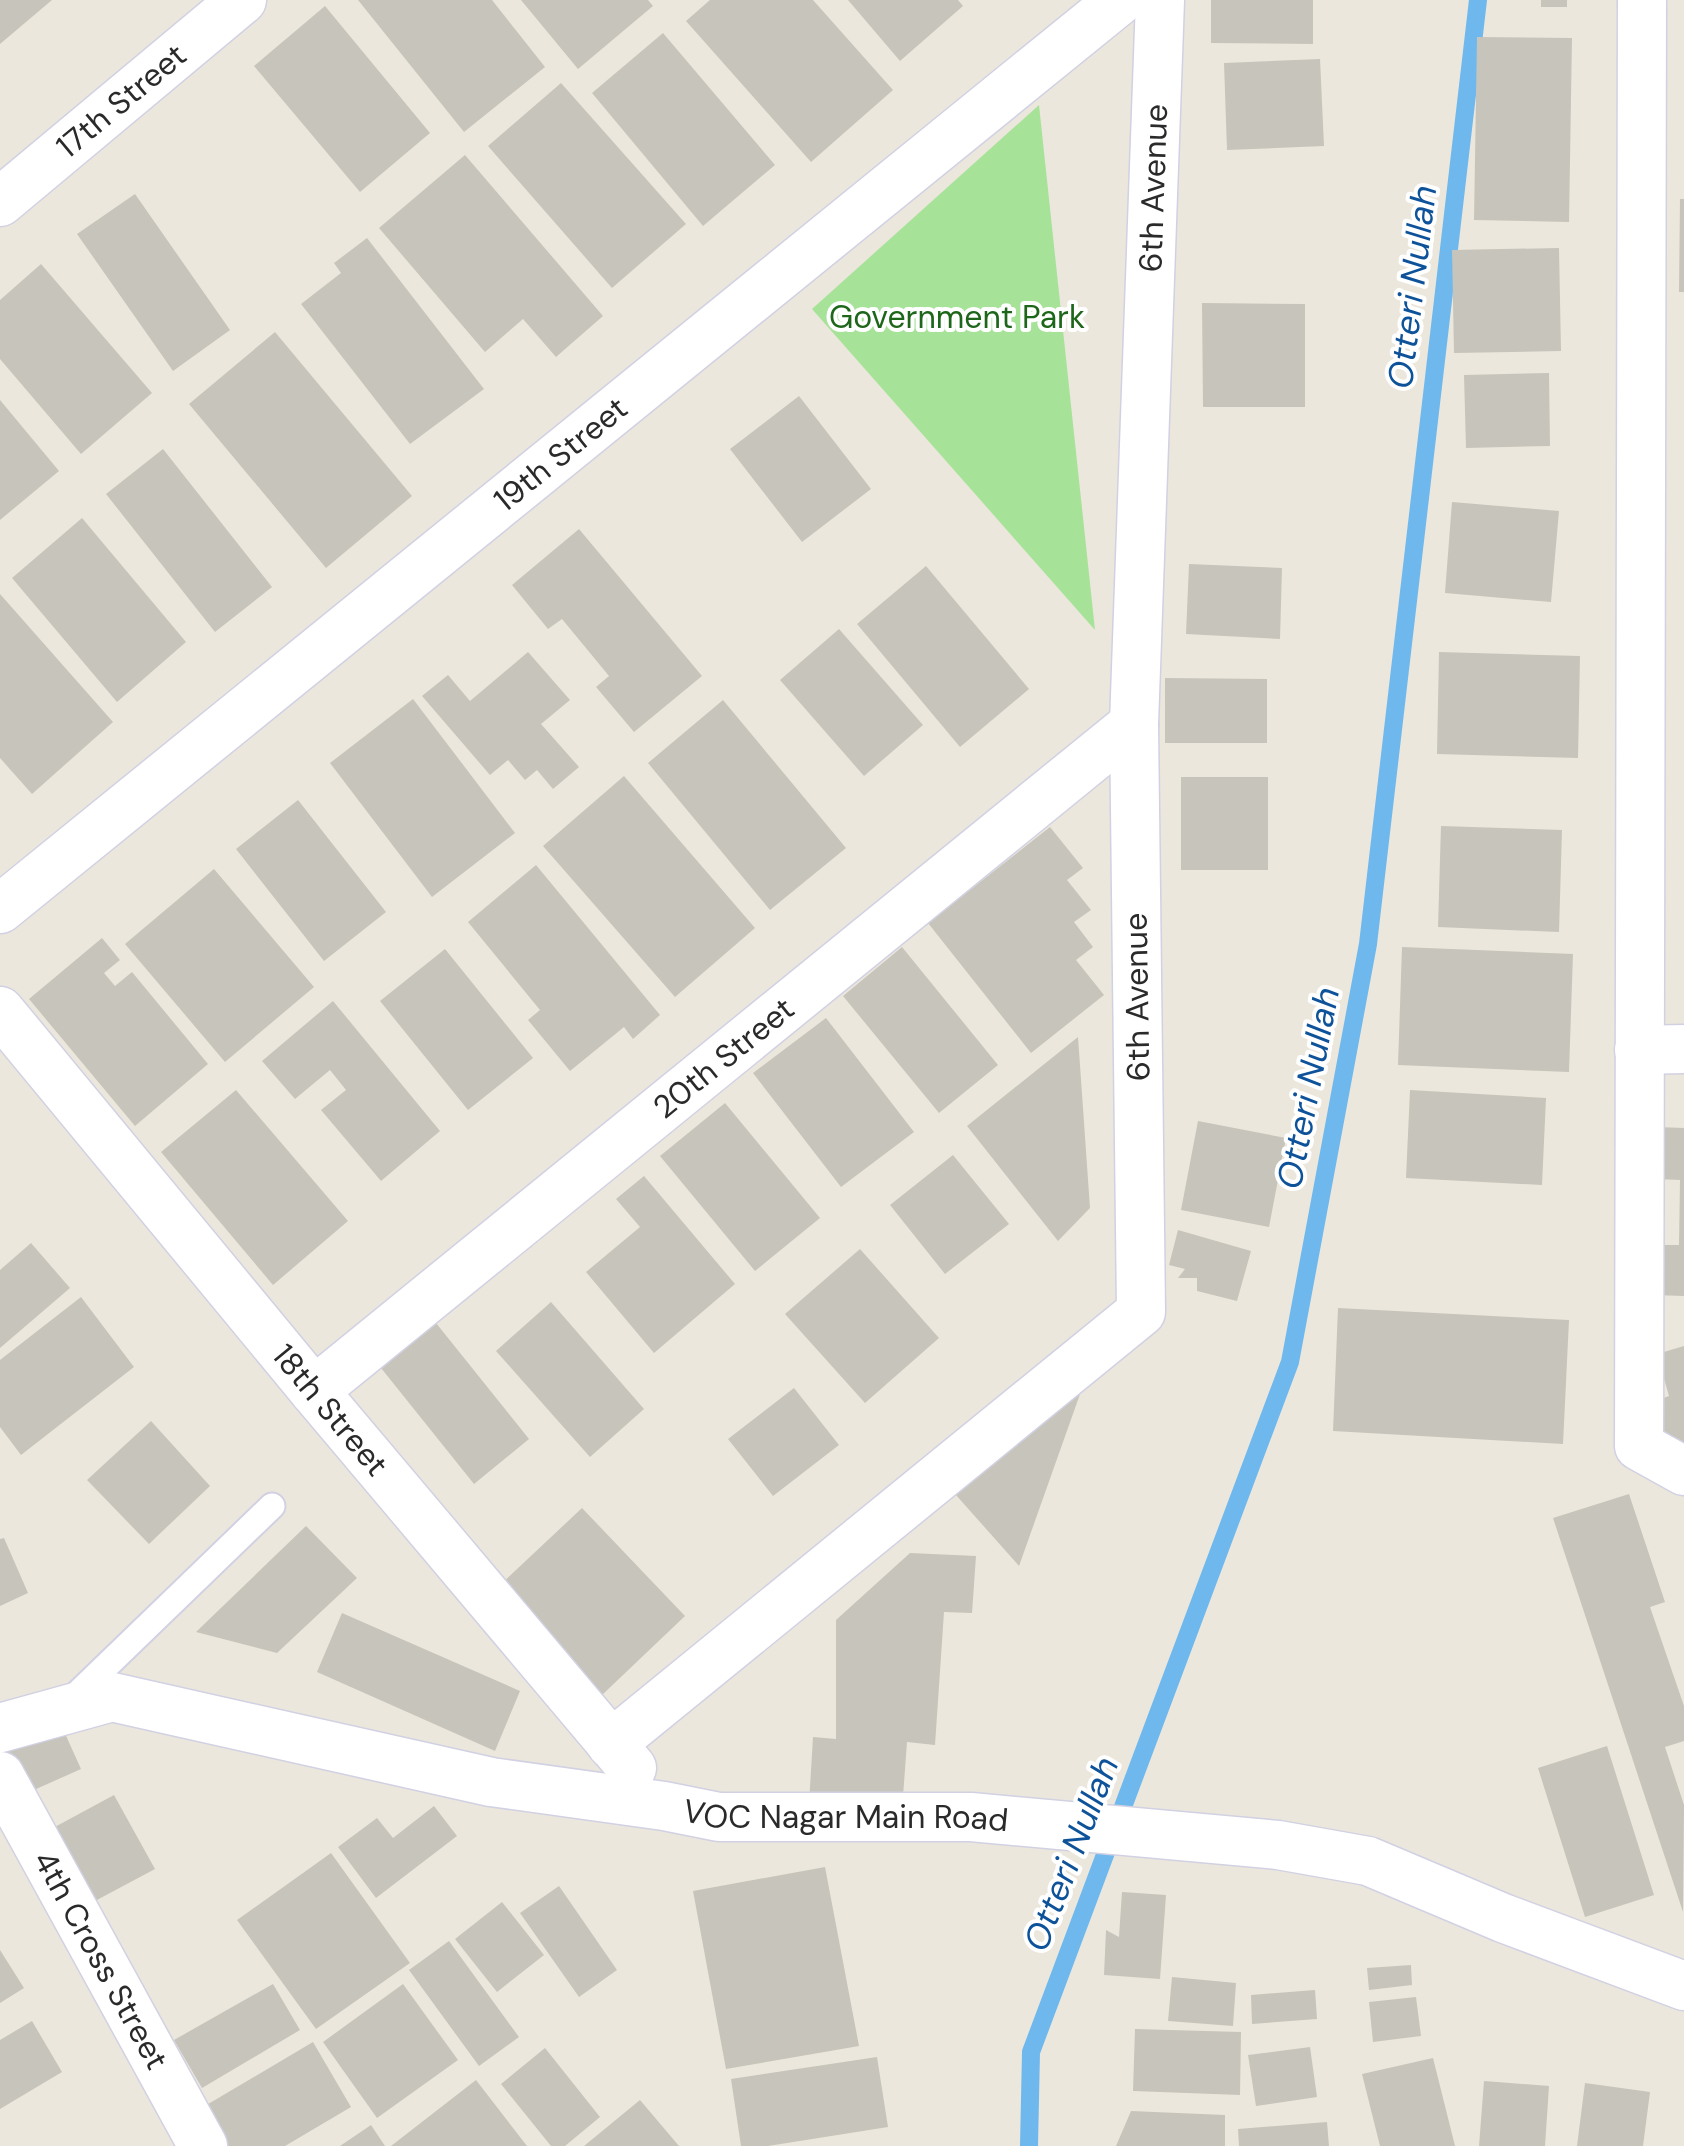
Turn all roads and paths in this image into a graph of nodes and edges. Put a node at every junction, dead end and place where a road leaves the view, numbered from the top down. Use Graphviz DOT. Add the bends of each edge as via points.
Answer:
graph roads {
  1 [pos="242,0"];
  2 [pos="1120,0"];
  3 [pos="1160,0"];
  4 [pos="1642,0"];
  5 [pos="0,202"];
  6 [pos="1134,724"];
  7 [pos="0,909"];
  8 [pos="0,1011"];
  9 [pos="1662,1050"];
  10 [pos="314,1390"];
  11 [pos="1684,1471"];
  12 [pos="272,1506"];
  13 [pos="60,1712"];
  14 [pos="0,1728"];
  15 [pos="612,1744"];
  16 [pos="0,1776"];
  17 [pos="664,1806"];
  18 [pos="1684,1986"];
  19 [pos="203,2146"];
  1 -- 5 [label="street, 17th Street"];
  2 -- 7 [label="street, 19th Street"];
  3 -- 6 [label="street, 6th Avenue"];
  4 -- 9 [label="street"];
  6 -- 10 [label="street, 20th Street"];
  6 -- 15 [label="street, 6th Avenue" via="1141,1312"];
  8 -- 10 [label="street, 18th Street"];
  9 -- 11 [label="street" via="1639,1446"];
  10 -- 15 [label="street, 18th Street"];
  12 -- 13 [label="lane"];
  13 -- 14 [label="street, VOC Nagar Main Road"];
  13 -- 17 [label="street, VOC Nagar Main Road" via="112,1698 490,1782"];
  15 -- 17 [label="street, 18th Street"];
  16 -- 19 [label="street, 4th Cross Street"];
  17 -- 18 [label="street, VOC Nagar Main Road" via="719,1817 971,1817 1368,1861"];
}
